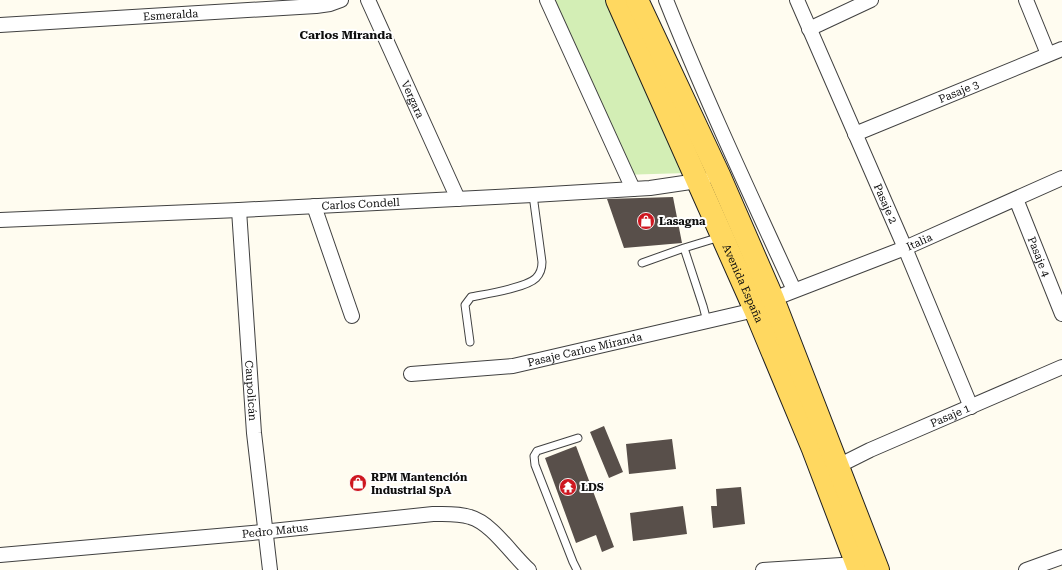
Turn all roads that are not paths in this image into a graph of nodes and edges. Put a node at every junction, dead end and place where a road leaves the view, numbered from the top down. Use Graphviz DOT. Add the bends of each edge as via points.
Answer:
graph roads {
  1 [pos="341,0"];
  2 [pos="368,0"];
  3 [pos="547,0"];
  4 [pos="617,0"];
  5 [pos="637,0"];
  6 [pos="666,0"];
  7 [pos="797,0"];
  8 [pos="871,0"];
  9 [pos="1026,0"];
  10 [pos="0,25"];
  11 [pos="810,28"];
  12 [pos="1062,49"];
  13 [pos="1048,54"];
  14 [pos="855,134"];
  15 [pos="719,175"];
  16 [pos="1062,178"];
  17 [pos="698,182"];
  18 [pos="633,189"];
  19 [pos="533,195"];
  20 [pos="458,199"];
  21 [pos="1016,199"];
  22 [pos="314,206"];
  23 [pos="239,210"];
  24 [pos="0,220"];
  25 [pos="722,236"];
  26 [pos="684,248"];
  27 [pos="905,248"];
  28 [pos="642,263"];
  29 [pos="794,290"];
  30 [pos="764,304"];
  31 [pos="1062,314"];
  32 [pos="352,316"];
  33 [pos="707,321"];
  34 [pos="470,342"];
  35 [pos="1062,367"];
  36 [pos="411,374"];
  37 [pos="972,407"];
  38 [pos="578,438"];
  39 [pos="838,466"];
  40 [pos="266,532"];
  41 [pos="512,553"];
  42 [pos="0,554"];
  43 [pos="1062,557"];
  44 [pos="867,566"];
  45 [pos="270,570"];
  46 [pos="516,570"];
  47 [pos="529,570"];
  48 [pos="577,570"];
  49 [pos="763,570"];
  50 [pos="1026,570"];
  1 -- 10 [label="street, Esmeralda" via="316,6"];
  2 -- 20 [label="street, Vergara"];
  3 -- 18 [label="street"];
  4 -- 17 [label="main road, Avenida España"];
  5 -- 15 [label="main road, Avenida España"];
  6 -- 29 [label="street" via="741,176"];
  7 -- 11 [label="street, Pasaje 2"];
  8 -- 11 [label="street"];
  9 -- 13 [label="street"];
  11 -- 14 [label="street, Pasaje 2"];
  12 -- 13 [label="street, Pasaje 3"];
  13 -- 14 [label="street, Pasaje 3"];
  14 -- 27 [label="street, Pasaje 2"];
  15 -- 17 [label="street, Carlos Condell"];
  15 -- 30 [label="main road, Avenida España"];
  16 -- 21 [label="street, Italia"];
  17 -- 18 [label="street, Carlos Condell"];
  17 -- 25 [label="main road, Avenida España"];
  18 -- 19 [label="street, Carlos Condell"];
  19 -- 20 [label="street, Carlos Condell"];
  19 -- 34 [label="lane" via="542,270 535,279 524,285 471,297 467,301 465,305"];
  20 -- 22 [label="street, Carlos Condell"];
  21 -- 27 [label="street, Italia"];
  21 -- 31 [label="street, Pasaje 4"];
  22 -- 23 [label="street, Carlos Condell"];
  22 -- 32 [label="street"];
  23 -- 24 [label="street, Carlos Condell"];
  23 -- 40 [label="street, Caupolicán" via="253,425"];
  25 -- 26 [label="lane"];
  25 -- 30 [label="main road, Avenida España"];
  26 -- 28 [label="lane"];
  26 -- 33 [label="lane"];
  27 -- 29 [label="street, Italia"];
  27 -- 37 [label="street, Pasaje 2"];
  29 -- 30 [label="street, Italia"];
  30 -- 33 [label="street, Pasaje Carlos Miranda"];
  30 -- 39 [label="main road, Avenida España"];
  30 -- 44 [label="main road, Avenida España" via="813,450"];
  33 -- 36 [label="street, Pasaje Carlos Miranda" via="513,366"];
  35 -- 37 [label="street, Pasaje 1"];
  37 -- 39 [label="street, Pasaje 1"];
  38 -- 48 [label="lane" via="537,451 534,456 535,465"];
  39 -- 44 [label="main road, Avenida España"];
  40 -- 41 [label="street, Pedro Matus" via="452,514 470,517 486,525"];
  40 -- 42 [label="street, Pedro Matus"];
  40 -- 45 [label="street, Caupolicán"];
  41 -- 46 [label="street"];
  41 -- 47 [label="street, Pedro Matus"];
  43 -- 50 [label="street"];
  44 -- 49 [label="street"];
}
